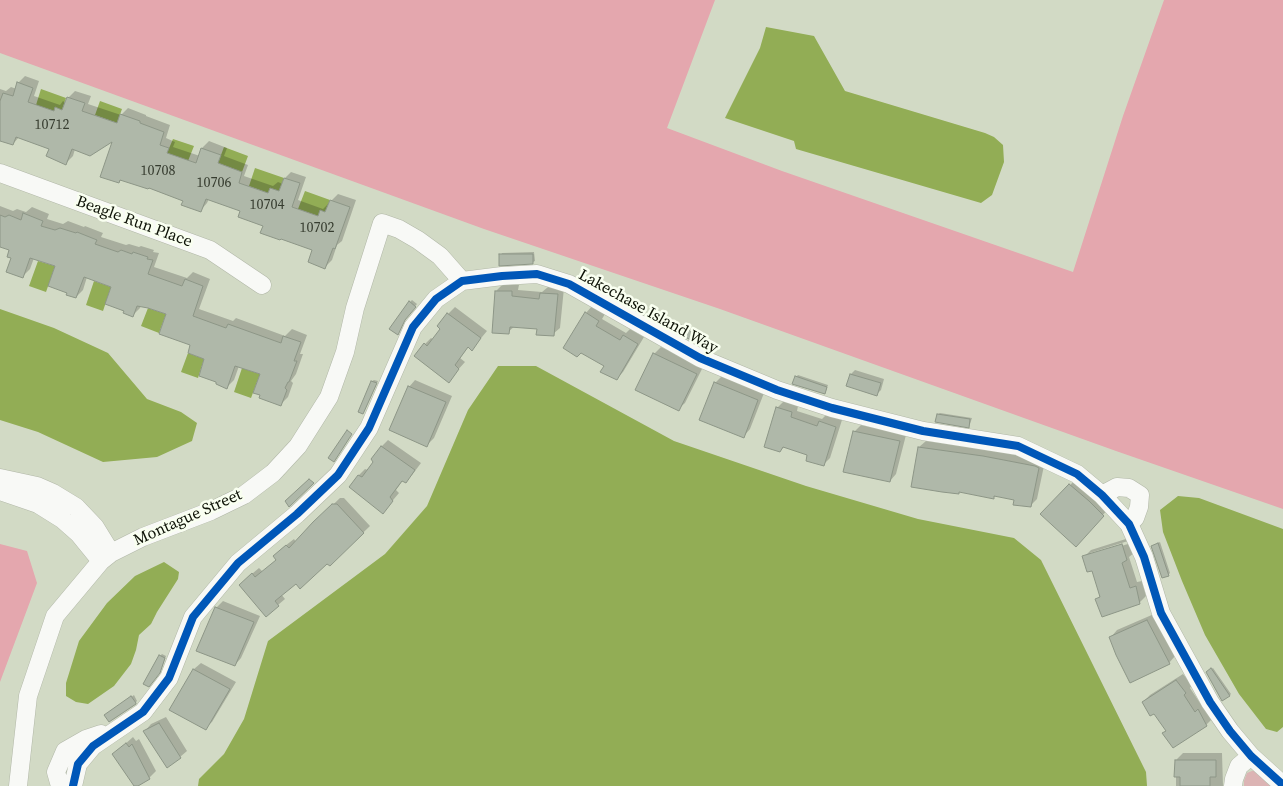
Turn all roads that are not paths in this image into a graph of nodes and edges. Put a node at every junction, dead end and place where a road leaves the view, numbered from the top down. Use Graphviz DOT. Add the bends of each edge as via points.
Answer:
graph roads {
  1 [pos="0,173"];
  2 [pos="462,281"];
  3 [pos="262,285"];
  4 [pos="4,486"];
  5 [pos="1102,495"];
  6 [pos="76,507"];
  7 [pos="64,521"];
  8 [pos="1129,524"];
  9 [pos="106,557"];
  10 [pos="120,727"];
  11 [pos="1251,756"];
  12 [pos="1283,785"];
  13 [pos="18,786"];
  14 [pos="60,786"];
  15 [pos="73,786"];
  16 [pos="1233,786"];
  1 -- 3 [label="street, Beagle Run Place" via="210,250"];
  2 -- 5 [label="street, Lakechase Island Way" via="537,274 569,284 700,358 777,390 923,431 1018,446 1077,474"];
  2 -- 9 [label="street, Montague Street" via="440,256 418,240 382,223 329,397 298,446 273,473 244,495 143,537"];
  2 -- 10 [label="street, Lakechase Island Way" via="436,299 412,327 369,428 338,475 238,563 193,617 169,678 143,712"];
  4 -- 6 [label="street" via="37,486"];
  4 -- 7 [label="street"];
  5 -- 8 [label="street, Lakechase Island Way"];
  5 -- 8 [label="street" via="1117,487 1128,488 1140,495 1135,518"];
  6 -- 7 [label="street"];
  6 -- 9 [label="street" via="95,527"];
  7 -- 9 [label="street"];
  8 -- 11 [label="street, Lakechase Island Way" via="1144,557 1161,613 1210,702"];
  9 -- 13 [label="street, Montague Street" via="55,616 28,696"];
  10 -- 14 [label="street, Lakechase Island Way" via="86,739 65,751 56,772"];
  10 -- 15 [label="street, Lakechase Island Way" via="93,746 78,764"];
  11 -- 12 [label="street, Lakechase Island Way"];
  11 -- 16 [label="street" via="1239,766"];
}
